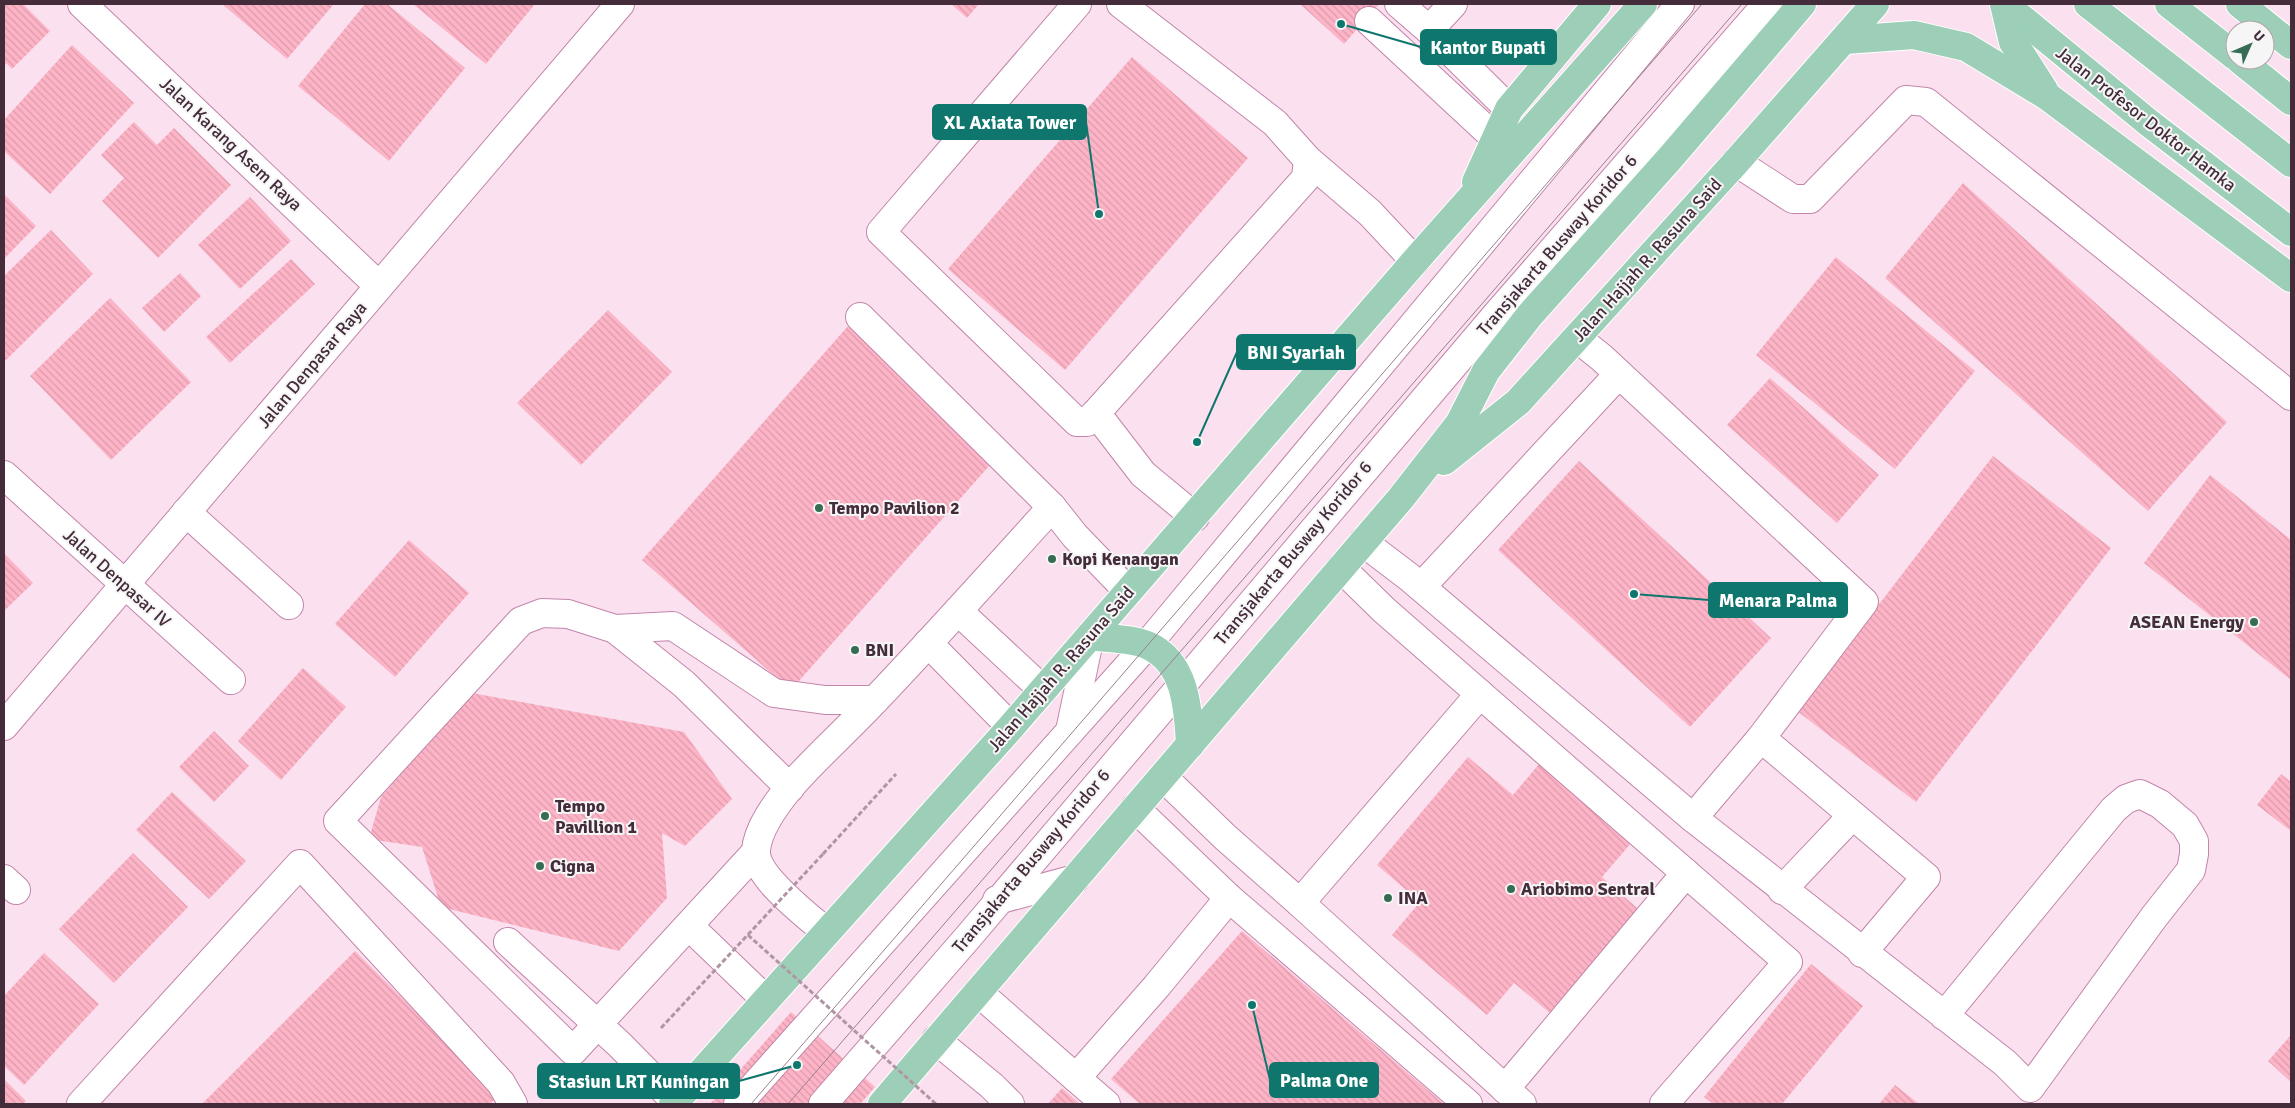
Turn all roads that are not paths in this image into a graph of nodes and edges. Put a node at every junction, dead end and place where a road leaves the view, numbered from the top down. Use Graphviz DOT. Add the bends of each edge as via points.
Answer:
graph roads {
  1 [pos="82,4"];
  2 [pos="620,4"];
  3 [pos="1077,4"];
  4 [pos="1121,4"];
  5 [pos="1453,4"];
  6 [pos="1597,4"];
  7 [pos="1642,4"];
  8 [pos="1680,4"];
  9 [pos="1767,4"];
  10 [pos="1802,4"];
  11 [pos="1875,4"];
  12 [pos="2004,4"];
  13 [pos="2088,4"];
  14 [pos="2169,4"];
  15 [pos="2240,4"];
  16 [pos="1404,5"];
  17 [pos="1369,21"];
  18 [pos="1429,30"];
  19 [pos="1844,40"];
  20 [pos="2291,46"];
  21 [pos="2225,48"];
  22 [pos="2252,70"];
  23 [pos="2048,96"];
  24 [pos="2291,101"];
  25 [pos="1509,109"];
  26 [pos="1495,138"];
  27 [pos="1308,160"];
  28 [pos="1736,162"];
  29 [pos="2291,162"];
  30 [pos="1464,208"];
  31 [pos="2291,232"];
  32 [pos="1415,261"];
  33 [pos="2291,278"];
  34 [pos="379,286"];
  35 [pos="860,317"];
  36 [pos="1573,343"];
  37 [pos="1614,379"];
  38 [pos="2291,396"];
  39 [pos="1096,414"];
  40 [pos="4,475"];
  41 [pos="1401,498"];
  42 [pos="1052,507"];
  43 [pos="186,512"];
  44 [pos="1195,517"];
  45 [pos="1367,538"];
  46 [pos="1341,568"];
  47 [pos="125,584"];
  48 [pos="1424,584"];
  49 [pos="1128,591"];
  50 [pos="289,605"];
  51 [pos="958,610"];
  52 [pos="615,629"];
  53 [pos="1090,636"];
  54 [pos="928,643"];
  55 [pos="1147,645"];
  56 [pos="231,680"];
  57 [pos="1181,683"];
  58 [pos="1043,690"];
  59 [pos="1480,694"];
  60 [pos="875,700"];
  61 [pos="4,726"];
  62 [pos="1011,727"];
  63 [pos="1069,732"];
  64 [pos="1761,738"];
  65 [pos="1190,745"];
  66 [pos="1162,777"];
  67 [pos="790,788"];
  68 [pos="1135,808"];
  69 [pos="1852,816"];
  70 [pos="1693,818"];
  71 [pos="756,852"];
  72 [pos="1686,873"];
  73 [pos="1074,879"];
  74 [pos="1782,890"];
  75 [pos="1229,898"];
  76 [pos="998,900"];
  77 [pos="1300,904"];
  78 [pos="689,926"];
  79 [pos="826,932"];
  80 [pos="508,942"];
  81 [pos="1862,953"];
  82 [pos="978,992"];
  83 [pos="766,1000"];
  84 [pos="1944,1016"];
  85 [pos="597,1024"];
  86 [pos="936,1040"];
  87 [pos="1076,1078"];
  88 [pos="1513,1097"];
  89 [pos="674,1103"];
  90 [pos="80,1104"];
  91 [pos="513,1104"];
  92 [pos="738,1104"];
  93 [pos="823,1104"];
  94 [pos="882,1104"];
  95 [pos="1010,1104"];
  96 [pos="1106,1104"];
  97 [pos="1468,1104"];
  98 [pos="1664,1104"];
  1 -- 34 [label="street, Jalan Karang Asem Raya"];
  2 -- 34 [label="street, Jalan Denpasar Raya"];
  3 -- 39 [label="street" via="882,232 1077,422 1087,422"];
  4 -- 27 [label="street" via="1275,123"];
  5 -- 18 [label="street"];
  6 -- 25 [label="main road, Jalan Hajjah R. Rasuna Said"];
  7 -- 30 [label="main road, Jalan Hajjah R. Rasuna Said"];
  8 -- 55 [label="street"];
  9 -- 57 [label="street, Transjakarta Busway Koridor 6"];
  10 -- 41 [label="main road, Jalan Hajjah R. Rasuna Said" via="1529,316 1486,372 1459,424"];
  11 -- 19 [label="main road, Jalan Hajjah R. Rasuna Said"];
  12 -- 23 [label="main road" via="2014,42"];
  12 -- 31 [label="main road, Jalan Profesor Doktor Hamka" via="2149,123"];
  13 -- 29 [label="main road"];
  14 -- 21 [label="main road"];
  15 -- 20 [label="main road"];
  16 -- 18 [label="street"];
  17 -- 26 [label="street"];
  18 -- 25 [label="street"];
  19 -- 23 [label="main road" via="1914,35 1966,47"];
  19 -- 28 [label="main road, Jalan Hajjah R. Rasuna Said"];
  22 -- 24 [label="main road"];
  23 -- 33 [label="main road"];
  25 -- 26 [label="main road, Jalan Hajjah R. Rasuna Said"];
  26 -- 30 [label="main road, Jalan Hajjah R. Rasuna Said"];
  27 -- 32 [label="street" via="1370,213"];
  27 -- 39 [label="street" via="1306,178"];
  28 -- 36 [label="main road, Jalan Hajjah R. Rasuna Said"];
  28 -- 38 [label="street" via="1793,199 1810,199 1906,100 1926,102"];
  30 -- 32 [label="main road, Jalan Hajjah R. Rasuna Said"];
  32 -- 44 [label="main road, Jalan Hajjah R. Rasuna Said"];
  34 -- 43 [label="street, Jalan Denpasar Raya"];
  35 -- 42 [label="street"];
  36 -- 37 [label="street" via="1602,358"];
  36 -- 41 [label="main road, Jalan Hajjah R. Rasuna Said" via="1518,402"];
  37 -- 48 [label="street"];
  37 -- 64 [label="street" via="1864,602"];
  39 -- 44 [label="street" via="1143,474"];
  40 -- 47 [label="street, Jalan Denpasar IV"];
  41 -- 45 [label="main road, Jalan Hajjah R. Rasuna Said"];
  42 -- 49 [label="street"];
  42 -- 51 [label="street"];
  43 -- 47 [label="street, Jalan Denpasar Raya"];
  43 -- 50 [label="street"];
  44 -- 49 [label="main road, Jalan Hajjah R. Rasuna Said"];
  45 -- 46 [label="main road, Jalan Hajjah R. Rasuna Said"];
  45 -- 48 [label="street"];
  46 -- 59 [label="street"];
  46 -- 65 [label="main road, Jalan Hajjah R. Rasuna Said"];
  47 -- 56 [label="street, Jalan Denpasar IV"];
  47 -- 61 [label="street, Jalan Denpasar Raya"];
  48 -- 70 [label="street"];
  49 -- 53 [label="main road, Jalan Hajjah R. Rasuna Said"];
  51 -- 54 [label="street"];
  51 -- 58 [label="street"];
  52 -- 60 [label="street" via="673,626 774,693 825,700"];
  52 -- 67 [label="street" via="684,684"];
  52 -- 85 [label="street" via="568,614 542,613 521,621 338,821 573,1051"];
  53 -- 55 [label="main road"];
  53 -- 58 [label="main road, Jalan Hajjah R. Rasuna Said"];
  53 -- 63 [label="street"];
  54 -- 60 [label="street"];
  54 -- 62 [label="street"];
  55 -- 57 [label="main road" via="1169,659"];
  55 -- 63 [label="street"];
  57 -- 65 [label="main road" via="1188,709"];
  57 -- 76 [label="street, Transjakarta Busway Koridor 6"];
  58 -- 62 [label="main road, Jalan Hajjah R. Rasuna Said"];
  59 -- 72 [label="street"];
  59 -- 77 [label="street"];
  60 -- 67 [label="street"];
  62 -- 79 [label="main road, Jalan Hajjah R. Rasuna Said"];
  63 -- 92 [label="street"];
  64 -- 69 [label="street"];
  64 -- 70 [label="street"];
  65 -- 66 [label="main road, Jalan Hajjah R. Rasuna Said"];
  66 -- 68 [label="main road, Jalan Hajjah R. Rasuna Said"];
  66 -- 77 [label="street"];
  67 -- 71 [label="street" via="770,814"];
  68 -- 73 [label="main road, Jalan Hajjah R. Rasuna Said"];
  68 -- 75 [label="street"];
  69 -- 74 [label="street"];
  69 -- 81 [label="street" via="1926,877"];
  70 -- 74 [label="street"];
  71 -- 78 [label="street"];
  71 -- 79 [label="street" via="760,865 773,884"];
  72 -- 88 [label="street"];
  72 -- 98 [label="street" via="1788,962"];
  73 -- 76 [label="street"];
  73 -- 82 [label="main road, Jalan Hajjah R. Rasuna Said"];
  74 -- 81 [label="street"];
  75 -- 87 [label="street"];
  75 -- 97 [label="street"];
  76 -- 93 [label="street, Transjakarta Busway Koridor 6"];
  77 -- 88 [label="street"];
  78 -- 83 [label="street"];
  78 -- 85 [label="street"];
  79 -- 83 [label="main road, Jalan Hajjah R. Rasuna Said"];
  80 -- 85 [label="street"];
  81 -- 84 [label="street"];
  82 -- 86 [label="main road, Jalan Hajjah R. Rasuna Said"];
  82 -- 87 [label="street"];
  83 -- 89 [label="main road, Jalan Hajjah R. Rasuna Said"];
  84 -- 84 [label="street" via="2114,808 2140,794 2160,804 2185,825 2194,841 2191,870 2148,924 2030,1088 2005,1063"];
  85 -- 89 [label="street"];
  86 -- 94 [label="main road, Jalan Hajjah R. Rasuna Said"];
  86 -- 95 [label="street"];
  87 -- 96 [label="street"];
  90 -- 91 [label="street" via="300,864 501,1083"];
}
